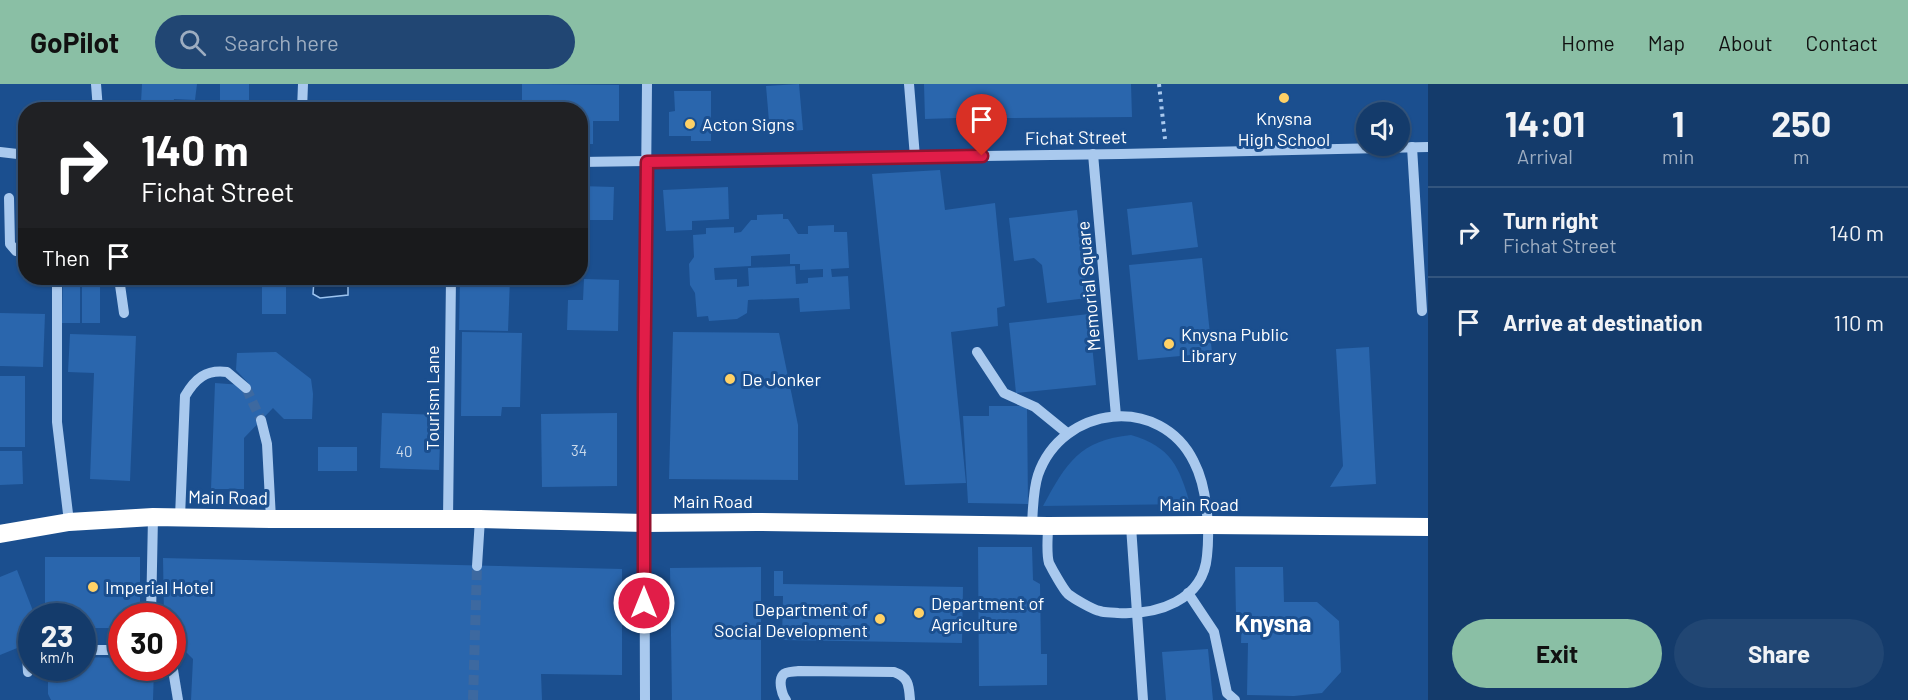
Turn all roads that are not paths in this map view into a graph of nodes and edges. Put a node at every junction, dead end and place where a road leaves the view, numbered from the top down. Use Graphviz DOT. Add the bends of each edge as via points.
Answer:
graph roads {
  1 [pos="96,84"];
  2 [pos="303,84"];
  3 [pos="646,84"];
  4 [pos="909,84"];
  5 [pos="97,102"];
  6 [pos="303,102"];
  7 [pos="1412,147"];
  8 [pos="1428,147"];
  9 [pos="0,152"];
  10 [pos="18,154"];
  11 [pos="1093,154"];
  12 [pos="915,157"];
  13 [pos="588,162"];
  14 [pos="647,162"];
  15 [pos="9,198"];
  16 [pos="18,251"];
  17 [pos="57,285"];
  18 [pos="120,285"];
  19 [pos="451,285"];
  20 [pos="1422,312"];
  21 [pos="124,313"];
  22 [pos="976,352"];
  23 [pos="246,388"];
  24 [pos="1116,416"];
  25 [pos="261,420"];
  26 [pos="1067,433"];
  27 [pos="153,517"];
  28 [pos="180,517"];
  29 [pos="271,519"];
  30 [pos="448,519"];
  31 [pos="480,519"];
  32 [pos="69,522"];
  33 [pos="645,523"];
  34 [pos="1207,525"];
  35 [pos="1040,526"];
  36 [pos="1131,526"];
  37 [pos="1428,527"];
  38 [pos="0,534"];
  39 [pos="477,566"];
  40 [pos="1188,593"];
  41 [pos="151,603"];
  42 [pos="1137,614"];
  43 [pos="175,681"];
  44 [pos="178,700"];
  45 [pos="645,700"];
  46 [pos="786,700"];
  47 [pos="910,700"];
  48 [pos="1143,700"];
  49 [pos="1235,700"];
  1 -- 5 [label="street"];
  2 -- 6 [label="street"];
  3 -- 14 [label="street"];
  4 -- 12 [label="street"];
  7 -- 8 [label="street, Fichat Street"];
  7 -- 11 [label="street, Fichat Street"];
  7 -- 20 [label="street"];
  9 -- 10 [label="street"];
  11 -- 12 [label="street, Fichat Street"];
  11 -- 24 [label="street, Memorial Square"];
  12 -- 14 [label="street, Fichat Street"];
  13 -- 14 [label="street, Fichat Street"];
  14 -- 33 [label="street"];
  15 -- 16 [label="street" via="10,244"];
  17 -- 32 [label="street" via="57,422"];
  18 -- 21 [label="street"];
  19 -- 30 [label="street, Tourism Lane"];
  22 -- 26 [label="street" via="1004,393 1035,407"];
  23 -- 28 [label="street" via="227,372 210,372 191,385 185,396"];
  24 -- 26 [label="street" via="1090,420"];
  24 -- 34 [label="street" via="1140,418 1162,427 1180,442 1194,461 1202,483"];
  25 -- 29 [label="street" via="267,444"];
  26 -- 35 [label="street" via="1048,453 1037,477"];
  27 -- 28 [label="highway, Main Road"];
  27 -- 32 [label="highway, Main Road"];
  27 -- 41 [label="street"];
  28 -- 29 [label="highway, Main Road"];
  29 -- 30 [label="highway, Main Road"];
  30 -- 31 [label="highway, Main Road"];
  31 -- 33 [label="highway, Main Road"];
  31 -- 39 [label="street"];
  32 -- 38 [label="highway, Main Road"];
  33 -- 35 [label="highway, Main Road"];
  33 -- 45 [label="street"];
  34 -- 36 [label="highway, Main Road"];
  34 -- 37 [label="highway, Main Road"];
  34 -- 40 [label="street" via="1207,557 1200,582"];
  35 -- 36 [label="highway, Main Road"];
  35 -- 42 [label="street" via="1048,561 1067,593 1099,611"];
  36 -- 42 [label="street"];
  40 -- 42 [label="street" via="1160,609"];
  40 -- 49 [label="street" via="1214,632 1227,693"];
  42 -- 48 [label="street"];
  43 -- 44 [label="street"];
  46 -- 47 [label="street" via="782,676 799,671 894,672 907,680"];
}
